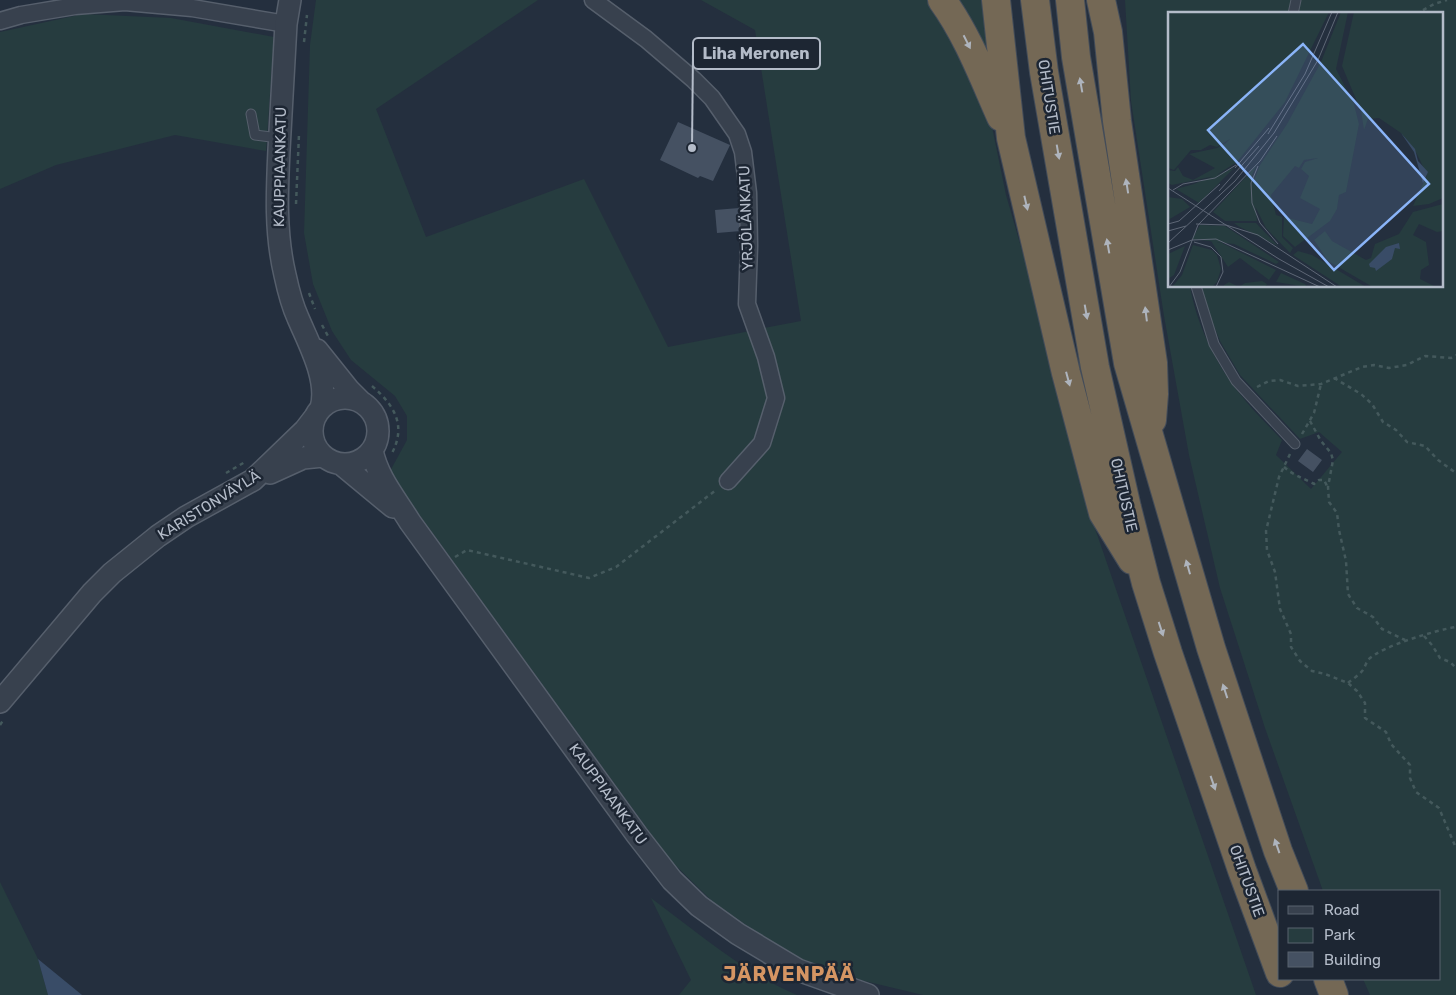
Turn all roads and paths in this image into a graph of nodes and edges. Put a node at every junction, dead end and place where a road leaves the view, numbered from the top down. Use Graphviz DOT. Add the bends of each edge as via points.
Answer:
graph roads {
  1 [pos="593,0"];
  2 [pos="942,0"];
  3 [pos="996,0"];
  4 [pos="1035,0"];
  5 [pos="1070,0"];
  6 [pos="1102,0"];
  7 [pos="1110,0"];
  8 [pos="1447,0"];
  9 [pos="299,4"];
  10 [pos="1420,12"];
  11 [pos="0,21"];
  12 [pos="286,24"];
  13 [pos="1108,32"];
  14 [pos="304,42"];
  15 [pos="251,114"];
  16 [pos="299,126"];
  17 [pos="279,138"];
  18 [pos="1011,138"];
  19 [pos="296,209"];
  20 [pos="1197,288"];
  21 [pos="308,290"];
  22 [pos="317,315"];
  23 [pos="314,330"];
  24 [pos="329,339"];
  25 [pos="1456,355"];
  26 [pos="1334,378"];
  27 [pos="1321,384"];
  28 [pos="366,394"];
  29 [pos="1249,396"];
  30 [pos="318,413"];
  31 [pos="1310,422"];
  32 [pos="1151,440"];
  33 [pos="1295,444"];
  34 [pos="372,450"];
  35 [pos="332,460"];
  36 [pos="1284,467"];
  37 [pos="379,472"];
  38 [pos="1456,473"];
  39 [pos="254,480"];
  40 [pos="728,481"];
  41 [pos="1328,487"];
  42 [pos="410,522"];
  43 [pos="441,565"];
  44 [pos="1146,583"];
  45 [pos="1456,627"];
  46 [pos="1424,636"];
  47 [pos="1405,640"];
  48 [pos="1456,668"];
  49 [pos="1348,683"];
  50 [pos="3,710"];
  51 [pos="0,724"];
  52 [pos="1456,848"];
  53 [pos="1294,890"];
  54 [pos="1278,968"];
  55 [pos="1282,980"];
  56 [pos="1328,980"];
  57 [pos="868,995"];
  58 [pos="1288,995"];
  59 [pos="1334,995"];
  1 -- 40 [label="street, YRJÖLÄNKATU" via="646,39 712,98 738,134 748,193 747,304 766,357 776,398 762,443"];
  2 -- 18 [label="highway, one-way" via="953,14"];
  3 -- 18 [label="highway"];
  4 -- 44 [label="highway, OHITUSTIE, one-way" via="1044,72 1095,367"];
  32 -- 5 [label="highway, one-way" via="1128,363 1076,57"];
  6 -- 13 [label="highway"];
  7 -- 13 [label="highway"];
  8 -- 10 [label="path"];
  9 -- 12 [label="street, KAUPPIAANKATU"];
  9 -- 14 [label="path"];
  11 -- 12 [label="street" via="75,6 124,2 192,8"];
  12 -- 17 [label="street, KAUPPIAANKATU"];
  32 -- 13 [label="highway, one-way" via="1153,363 1117,121"];
  15 -- 17 [label="lane" via="255,135"];
  16 -- 19 [label="path"];
  17 -- 23 [label="street, KAUPPIAANKATU" via="276,201 284,274 297,316"];
  18 -- 44 [label="highway, one-way" via="1066,373 1103,513"];
  20 -- 29 [label="lane" via="1214,344"];
  21 -- 22 [label="path"];
  23 -- 24 [label="path"];
  23 -- 28 [label="street" via="334,372"];
  23 -- 30 [label="street" via="324,388"];
  25 -- 26 [label="path" via="1451,358 1425,356 1407,365 1389,368 1362,367"];
  26 -- 27 [label="path"];
  26 -- 38 [label="path" via="1361,394 1383,422 1407,442 1425,446"];
  27 -- 29 [label="path" via="1298,386 1280,380 1269,381 1258,386"];
  27 -- 31 [label="path"];
  28 -- 30 [label="street" via="340,398"];
  28 -- 34 [label="street" via="378,429"];
  28 -- 37 [label="path" via="386,398 398,418 394,449"];
  29 -- 33 [label="lane"];
  30 -- 35 [label="street" via="312,428 313,438 316,447"];
  30 -- 39 [label="street, KARISTONVÄYLÄ"];
  31 -- 33 [label="path"];
  31 -- 41 [label="path" via="1333,460"];
  53 -- 32 [label="highway, one-way" via="1211,648"];
  33 -- 36 [label="path"];
  34 -- 35 [label="street" via="358,462"];
  34 -- 37 [label="street, KAUPPIAANKATU"];
  35 -- 39 [label="street" via="303,458"];
  35 -- 42 [label="street, KAUPPIAANKATU"];
  36 -- 41 [label="path" via="1292,475 1314,484 1324,480"];
  36 -- 49 [label="path" via="1266,532 1267,550 1276,572 1280,609 1291,634 1291,646 1306,667"];
  37 -- 42 [label="street, KAUPPIAANKATU"];
  39 -- 50 [label="street, KARISTONVÄYLÄ" via="179,522 112,573 92,594"];
  40 -- 43 [label="path" via="616,567 590,578 467,550"];
  41 -- 47 [label="path" via="1329,502 1337,513 1346,561 1348,594 1357,608 1374,617 1382,629"];
  42 -- 43 [label="street, KAUPPIAANKATU"];
  43 -- 57 [label="street, KAUPPIAANKATU" via="672,880 699,906 762,949 798,970"];
  44 -- 54 [label="highway, OHITUSTIE, one-way"];
  45 -- 46 [label="path"];
  46 -- 47 [label="path"];
  46 -- 48 [label="path" via="1440,658"];
  47 -- 49 [label="path" via="1369,660"];
  49 -- 52 [label="path" via="1357,690 1365,704 1365,718 1386,732 1391,744 1410,765 1410,778 1416,792 1439,808"];
  50 -- 51 [label="path"];
  55 -- 58 [label="highway"];
  56 -- 59 [label="highway"];
}
